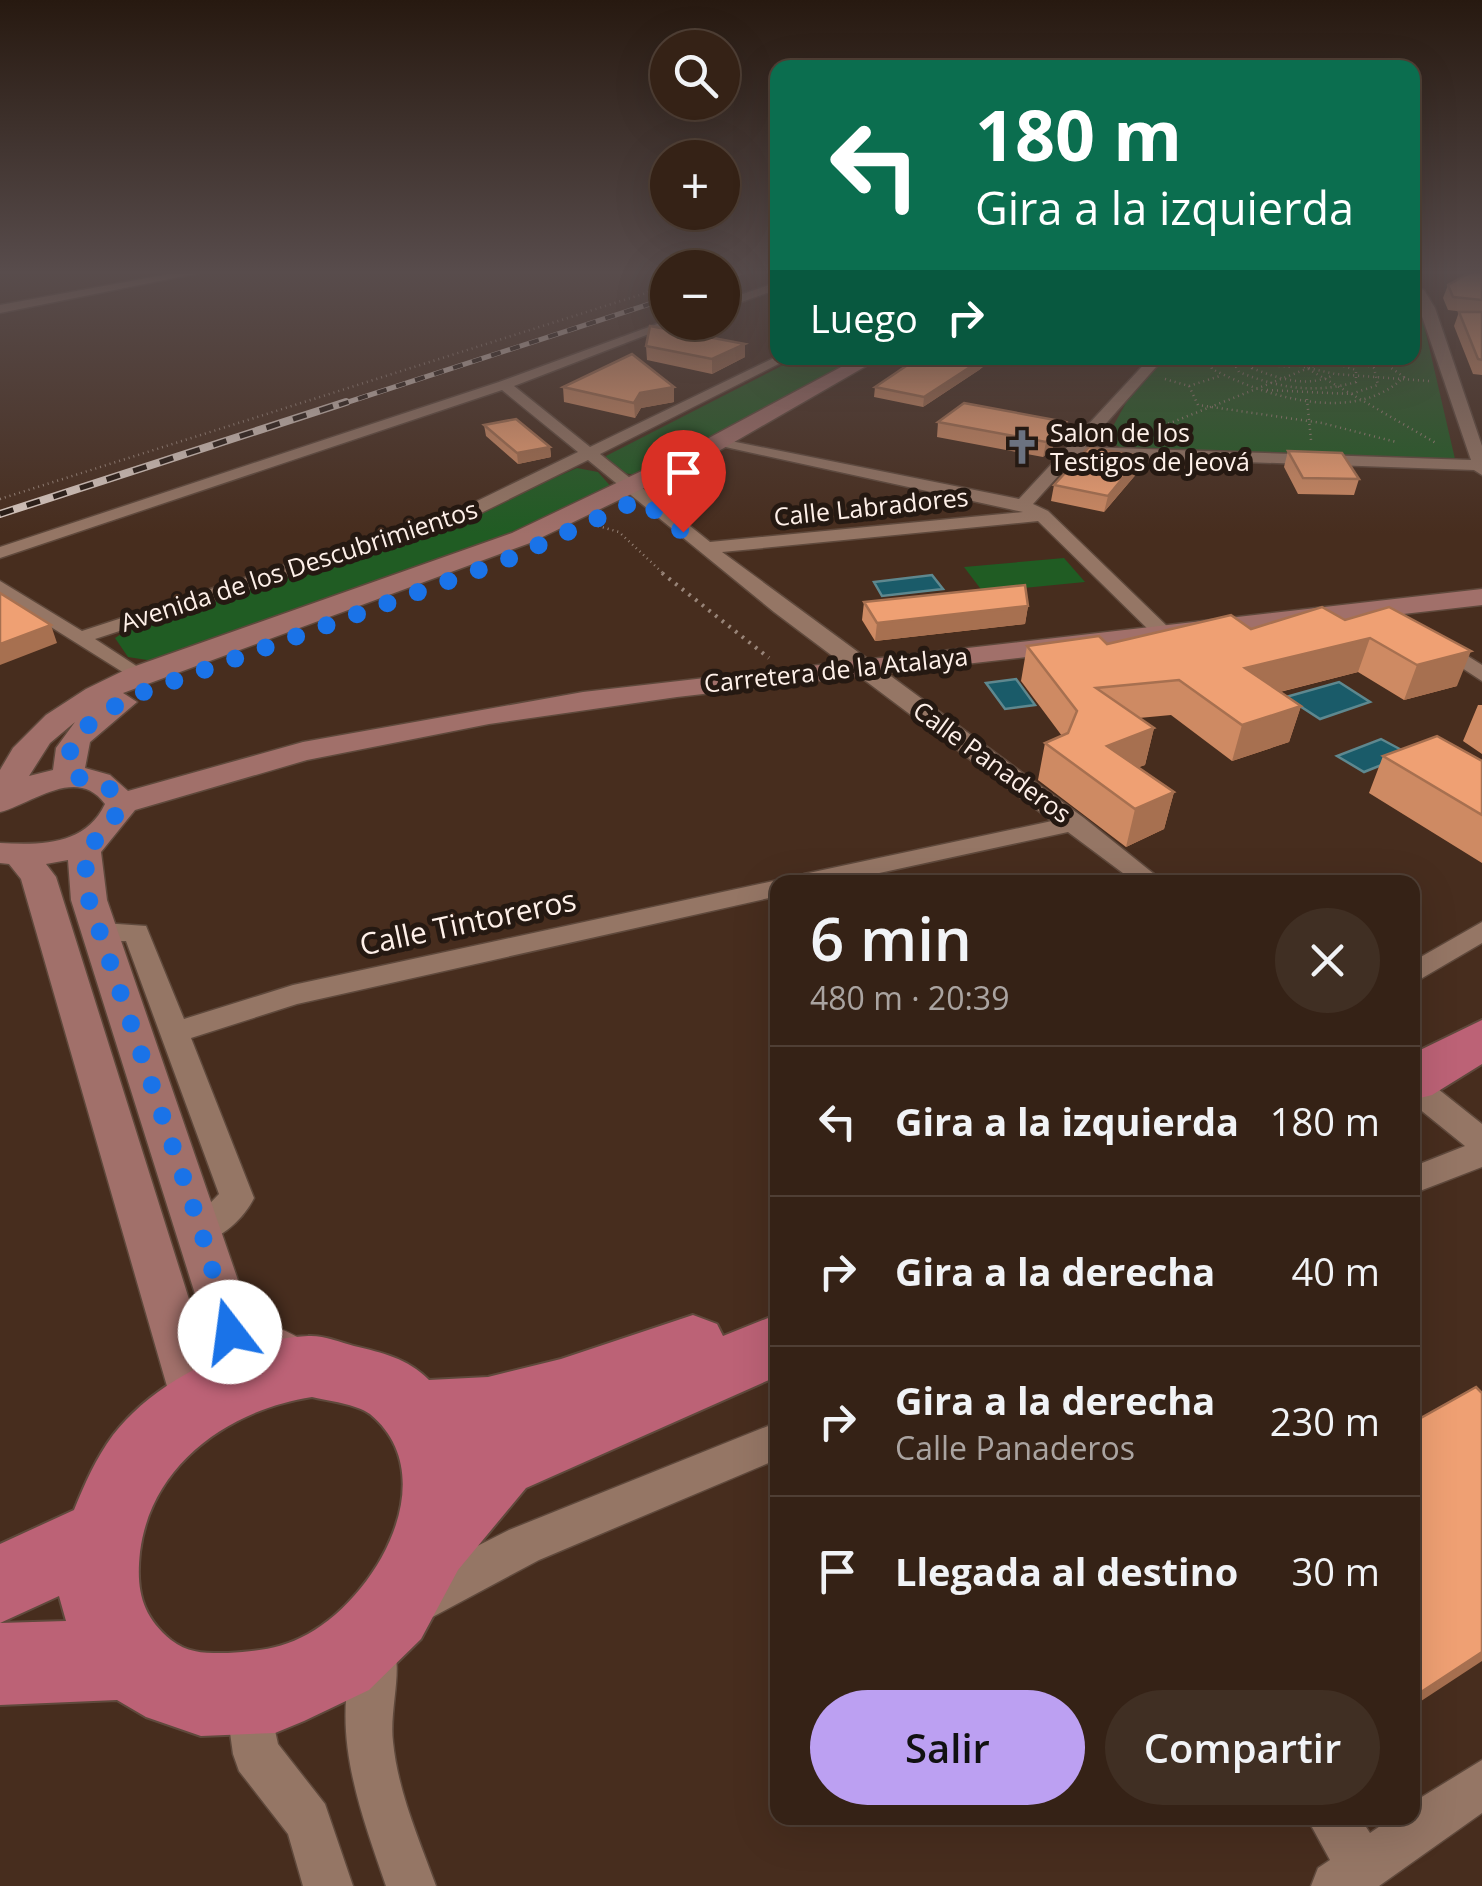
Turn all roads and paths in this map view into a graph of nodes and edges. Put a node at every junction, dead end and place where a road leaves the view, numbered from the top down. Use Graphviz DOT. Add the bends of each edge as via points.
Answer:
graph roads {
  1 [pos="442,358"];
  2 [pos="577,358"];
  3 [pos="1445,358"];
  4 [pos="770,365"];
  5 [pos="859,365"];
  6 [pos="884,365"];
  7 [pos="1151,365"];
  8 [pos="1213,365"];
  9 [pos="1233,365"];
  10 [pos="1251,365"];
  11 [pos="1294,365"];
  12 [pos="1301,365"];
  13 [pos="1314,365"];
  14 [pos="1342,365"];
  15 [pos="1366,365"];
  16 [pos="1388,365"];
  17 [pos="1306,368"];
  18 [pos="1144,372"];
  19 [pos="1335,374"];
  20 [pos="1358,374"];
  21 [pos="1223,376"];
  22 [pos="1379,376"];
  23 [pos="1404,377"];
  24 [pos="1282,379"];
  25 [pos="1324,380"];
  26 [pos="1267,382"];
  27 [pos="504,385"];
  28 [pos="1189,386"];
  29 [pos="1337,387"];
  30 [pos="1250,389"];
  31 [pos="1351,394"];
  32 [pos="1360,400"];
  33 [pos="1208,407"];
  34 [pos="1083,437"];
  35 [pos="1404,444"];
  36 [pos="731,445"];
  37 [pos="1070,451"];
  38 [pos="591,456"];
  39 [pos="1481,467"];
  40 [pos="634,494"];
  41 [pos="0,499"];
  42 [pos="1022,505"];
  43 [pos="1042,515"];
  44 [pos="589,523"];
  45 [pos="705,548"];
  46 [pos="0,553"];
  47 [pos="0,586"];
  48 [pos="1482,598"];
  49 [pos="1386,608"];
  50 [pos="1163,633"];
  51 [pos="82,638"];
  52 [pos="863,667"];
  53 [pos="137,674"];
  54 [pos="1482,675"];
  55 [pos="779,676"];
  56 [pos="78,779"];
  57 [pos="4,799"];
  58 [pos="111,810"];
  59 [pos="1075,823"];
  60 [pos="11,854"];
  61 [pos="836,875"];
  62 [pos="1142,875"];
  63 [pos="770,890"];
  64 [pos="103,932"];
  65 [pos="1482,932"];
  66 [pos="1420,971"];
  67 [pos="175,1032"];
  68 [pos="1482,1039"];
  69 [pos="1482,1067"];
  70 [pos="1420,1088"];
  71 [pos="1420,1090"];
  72 [pos="1420,1094"];
  73 [pos="1482,1142"];
  74 [pos="1482,1153"];
  75 [pos="1420,1179"];
  76 [pos="201,1230"];
  77 [pos="770,1318"];
  78 [pos="770,1347"];
  79 [pos="300,1367"];
  80 [pos="196,1404"];
  81 [pos="418,1413"];
  82 [pos="770,1443"];
  83 [pos="101,1536"];
  84 [pos="0,1584"];
  85 [pos="407,1588"];
  86 [pos="128,1658"];
  87 [pos="0,1664"];
  88 [pos="248,1696"];
  89 [pos="1482,1784"];
  90 [pos="1333,1825"];
  91 [pos="1350,1876"];
  92 [pos="328,1886"];
  93 [pos="412,1886"];
  1 -- 41 [label="path"];
  2 -- 27 [label="street"];
  3 -- 39 [label="street"];
  4 -- 38 [label="street, Avenida de los Descubrimientos"];
  5 -- 36 [label="street, Avenida de los Descubrimientos"];
  6 -- 36 [label="street, Avenida de los Descubrimientos"];
  7 -- 18 [label="street"];
  8 -- 21 [label="path"];
  9 -- 26 [label="path"];
  10 -- 17 [label="path"];
  10 -- 24 [label="path"];
  11 -- 17 [label="path"];
  12 -- 17 [label="path"];
  13 -- 17 [label="path"];
  14 -- 20 [label="path"];
  15 -- 22 [label="path"];
  16 -- 23 [label="path"];
  17 -- 19 [label="path"];
  17 -- 24 [label="path"];
  17 -- 25 [label="path"];
  18 -- 28 [label="path"];
  18 -- 34 [label="street"];
  19 -- 20 [label="path"];
  19 -- 25 [label="path"];
  20 -- 22 [label="path"];
  20 -- 29 [label="path" via="1356,382"];
  21 -- 28 [label="path"];
  21 -- 30 [label="path"];
  22 -- 23 [label="path"];
  22 -- 31 [label="path" via="1378,385"];
  23 -- 32 [label="path" via="1388,393"];
  24 -- 25 [label="path"];
  24 -- 26 [label="path"];
  25 -- 29 [label="path"];
  26 -- 29 [label="path"];
  26 -- 30 [label="path"];
  27 -- 38 [label="street, Calle Panaderos"];
  27 -- 46 [label="street"];
  28 -- 33 [label="path" via="1198,405"];
  29 -- 31 [label="path"];
  30 -- 31 [label="path"];
  30 -- 32 [label="path"];
  30 -- 33 [label="path"];
  31 -- 32 [label="path"];
  32 -- 39 [label="path"];
  33 -- 34 [label="path" via="1148,432"];
  33 -- 35 [label="path" via="1327,421"];
  34 -- 37 [label="street"];
  36 -- 40 [label="street, Avenida de los Descubrimientos"];
  36 -- 42 [label="street"];
  37 -- 39 [label="street"];
  37 -- 42 [label="street"];
  38 -- 40 [label="street, Calle Panaderos"];
  38 -- 51 [label="street, Avenida de los Descubrimientos" via="477,508 363,549"];
  40 -- 44 [label="street, Avenida de los Descubrimientos"];
  40 -- 45 [label="street, Calle Panaderos"];
  40 -- 53 [label="street, Avenida de los Descubrimientos" via="417,578"];
  42 -- 43 [label="street"];
  43 -- 45 [label="street, Calle Labradores"];
  43 -- 50 [label="street"];
  44 -- 55 [label="path" via="619,532 764,652"];
  44 -- 56 [label="street, Avenida de los Descubrimientos" via="434,588 135,695 87,726 70,750 69,771"];
  45 -- 52 [label="street, Calle Panaderos"];
  47 -- 51 [label="street"];
  48 -- 49 [label="street, Carretera de la Atalaya"];
  49 -- 50 [label="street, Carretera de la Atalaya"];
  49 -- 54 [label="street"];
  50 -- 52 [label="street, Carretera de la Atalaya"];
  51 -- 53 [label="street"];
  52 -- 55 [label="street, Carretera de la Atalaya"];
  52 -- 59 [label="street, Calle Panaderos"];
  53 -- 57 [label="street, Avenida de los Descubrimientos" via="62,713 23,760"];
  55 -- 58 [label="street, Carretera de la Atalaya" via="475,716 285,755"];
  56 -- 57 [label="street" via="38,784"];
  56 -- 58 [label="street"];
  58 -- 60 [label="street, Carretera de la Atalaya" via="57,852"];
  58 -- 64 [label="street" via="83,864"];
  59 -- 61 [label="street"];
  59 -- 62 [label="street, Calle Panaderos"];
  60 -- 80 [label="street" via="38,878"];
  63 -- 67 [label="street, Calle Tintoreros" via="293,994"];
  64 -- 67 [label="street" via="136,932"];
  64 -- 76 [label="street"];
  65 -- 66 [label="street"];
  67 -- 76 [label="street" via="237,1198"];
  68 -- 70 [label="highway"];
  69 -- 71 [label="highway"];
  72 -- 73 [label="street"];
  74 -- 75 [label="street"];
  76 -- 79 [label="street" via="230,1332"];
  77 -- 81 [label="highway" via="561,1391 488,1409"];
  78 -- 85 [label="highway" via="500,1464"];
  79 -- 80 [label="highway" via="254,1376"];
  79 -- 81 [label="highway" via="365,1375"];
  80 -- 83 [label="highway" via="154,1440 121,1486"];
  81 -- 85 [label="highway" via="442,1470 442,1506"];
  82 -- 85 [label="street" via="524,1546 425,1600"];
  83 -- 84 [label="highway"];
  83 -- 86 [label="highway" via="99,1603"];
  85 -- 88 [label="highway" via="344,1658 298,1682"];
  85 -- 93 [label="street" via="365,1700 374,1780"];
  86 -- 87 [label="highway"];
  86 -- 88 [label="highway" via="161,1683 202,1695"];
  88 -- 92 [label="street" via="256,1754 308,1821"];
  89 -- 91 [label="street"];
  90 -- 91 [label="street"];
}
